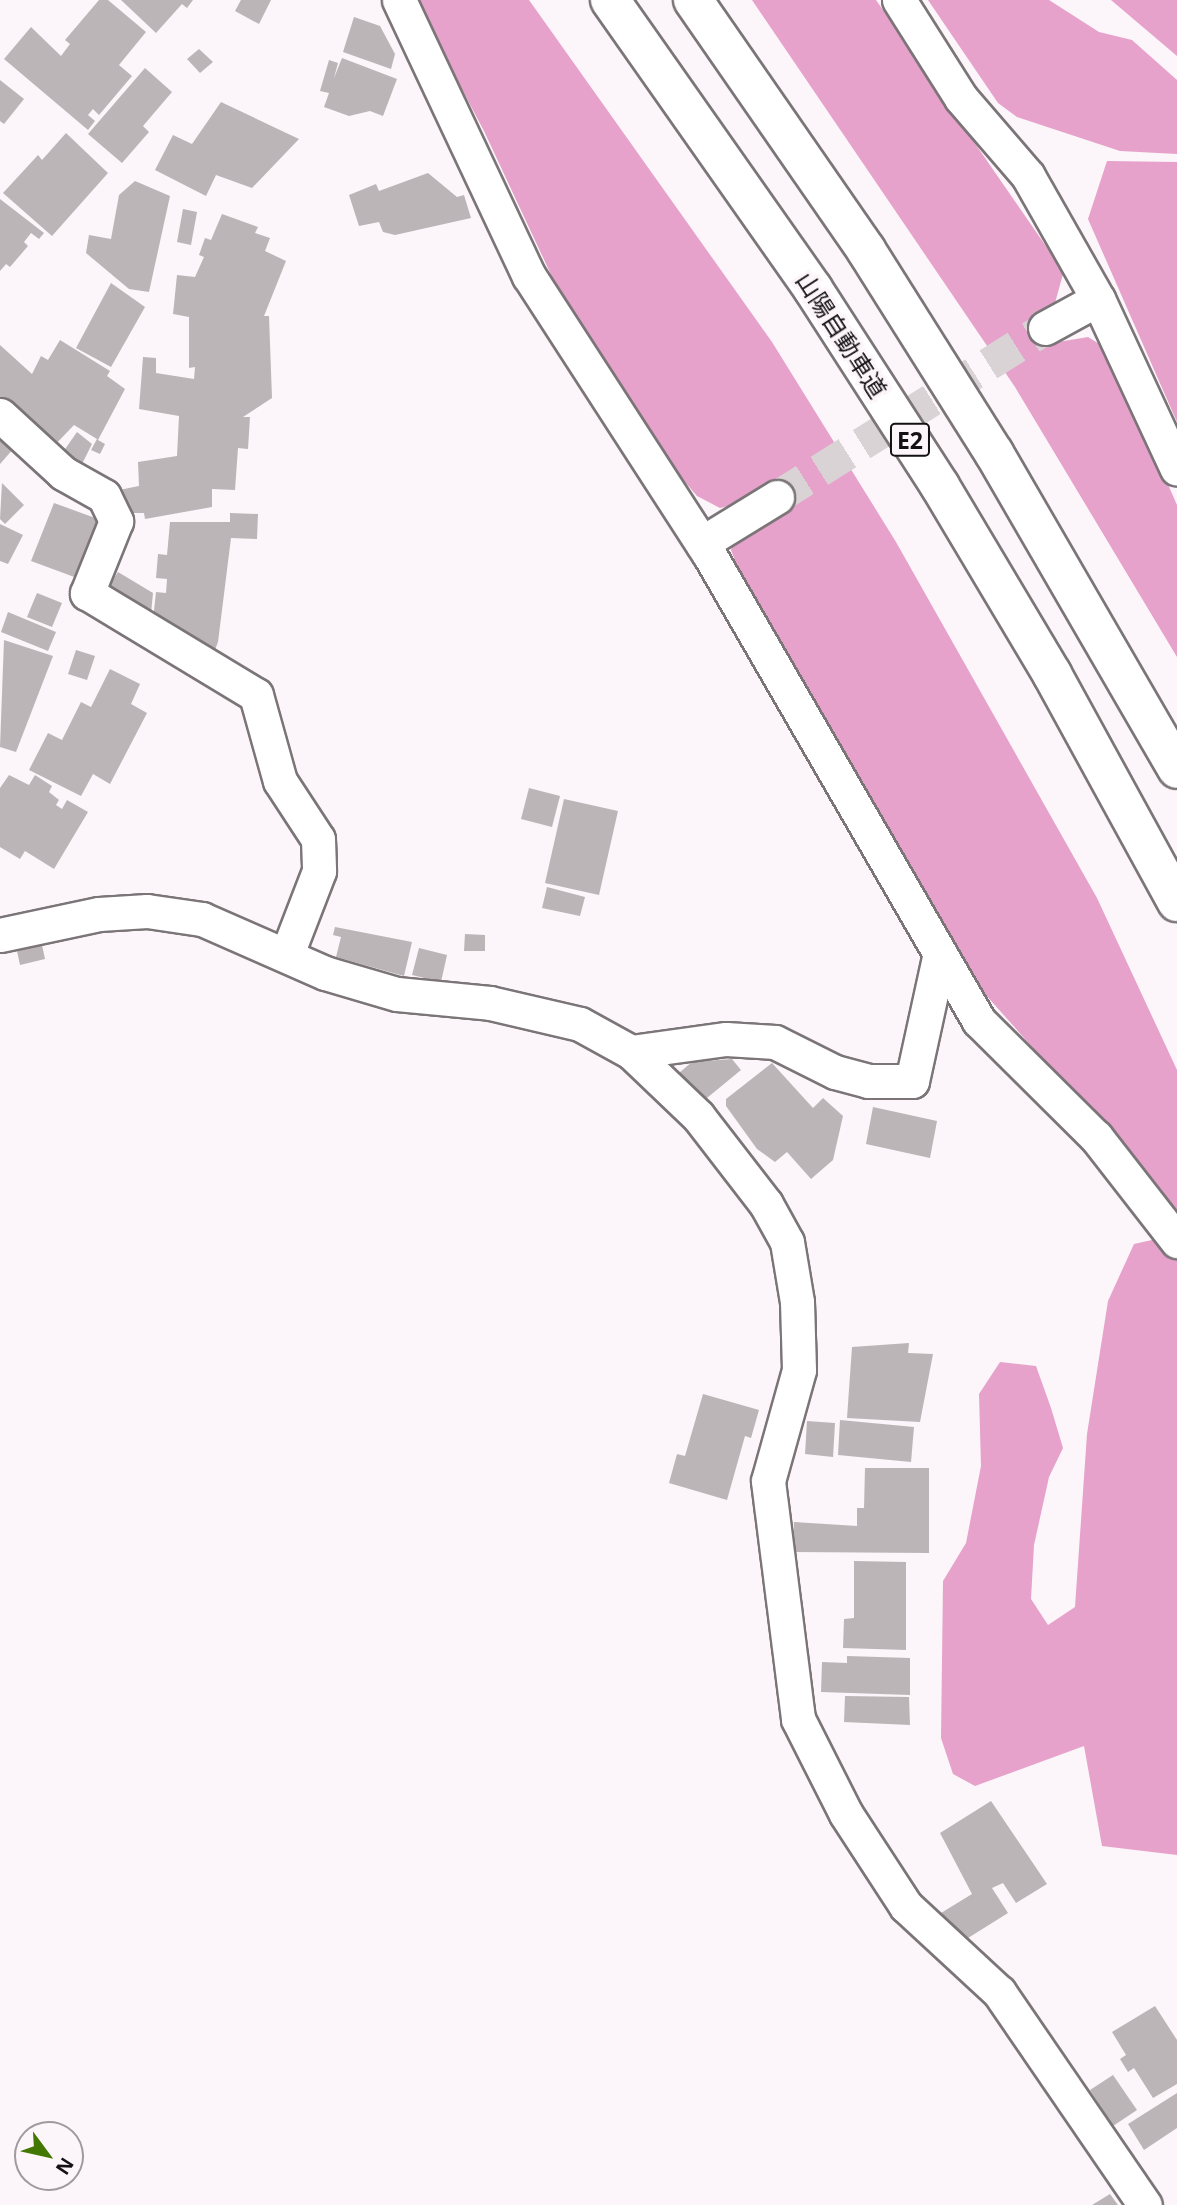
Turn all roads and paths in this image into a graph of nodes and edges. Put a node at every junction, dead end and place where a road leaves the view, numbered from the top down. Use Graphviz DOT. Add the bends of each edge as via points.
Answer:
graph roads {
  1 [pos="399,0"];
  2 [pos="610,0"];
  3 [pos="693,0"];
  4 [pos="899,0"];
  5 [pos="1098,299"];
  6 [pos="1045,328"];
  7 [pos="0,415"];
  8 [pos="1177,469"];
  9 [pos="777,497"];
  10 [pos="702,543"];
  11 [pos="1177,769"];
  12 [pos="1177,902"];
  13 [pos="0,934"];
  14 [pos="287,954"];
  15 [pos="939,957"];
  16 [pos="631,1052"];
  17 [pos="1177,1241"];
  18 [pos="1144,2205"];
  1 -- 10 [label="street" via="529,276"];
  2 -- 12 [label="highway, 山陽自動車道 / E2" via="813,289 940,486 1052,674"];
  3 -- 11 [label="highway, E2" via="866,250 994,453"];
  4 -- 5 [label="street" via="961,98 1028,177"];
  5 -- 6 [label="street"];
  5 -- 8 [label="street"];
  7 -- 14 [label="street" via="63,474 104,496 116,520 87,593 256,695 279,781 317,839 319,871"];
  9 -- 10 [label="street"];
  10 -- 15 [label="street"];
  13 -- 14 [label="street" via="99,914 147,911 202,919"];
  14 -- 16 [label="street" via="325,973 397,994 490,1003 580,1024"];
  15 -- 16 [label="street" via="912,1081 868,1081 835,1072 775,1042 726,1039"];
  15 -- 17 [label="street" via="979,1021 1096,1137"];
  16 -- 18 [label="street" via="698,1116 766,1204 787,1242 797,1302 799,1370 768,1482 798,1719 846,1814 906,1906 999,1992"];
}
